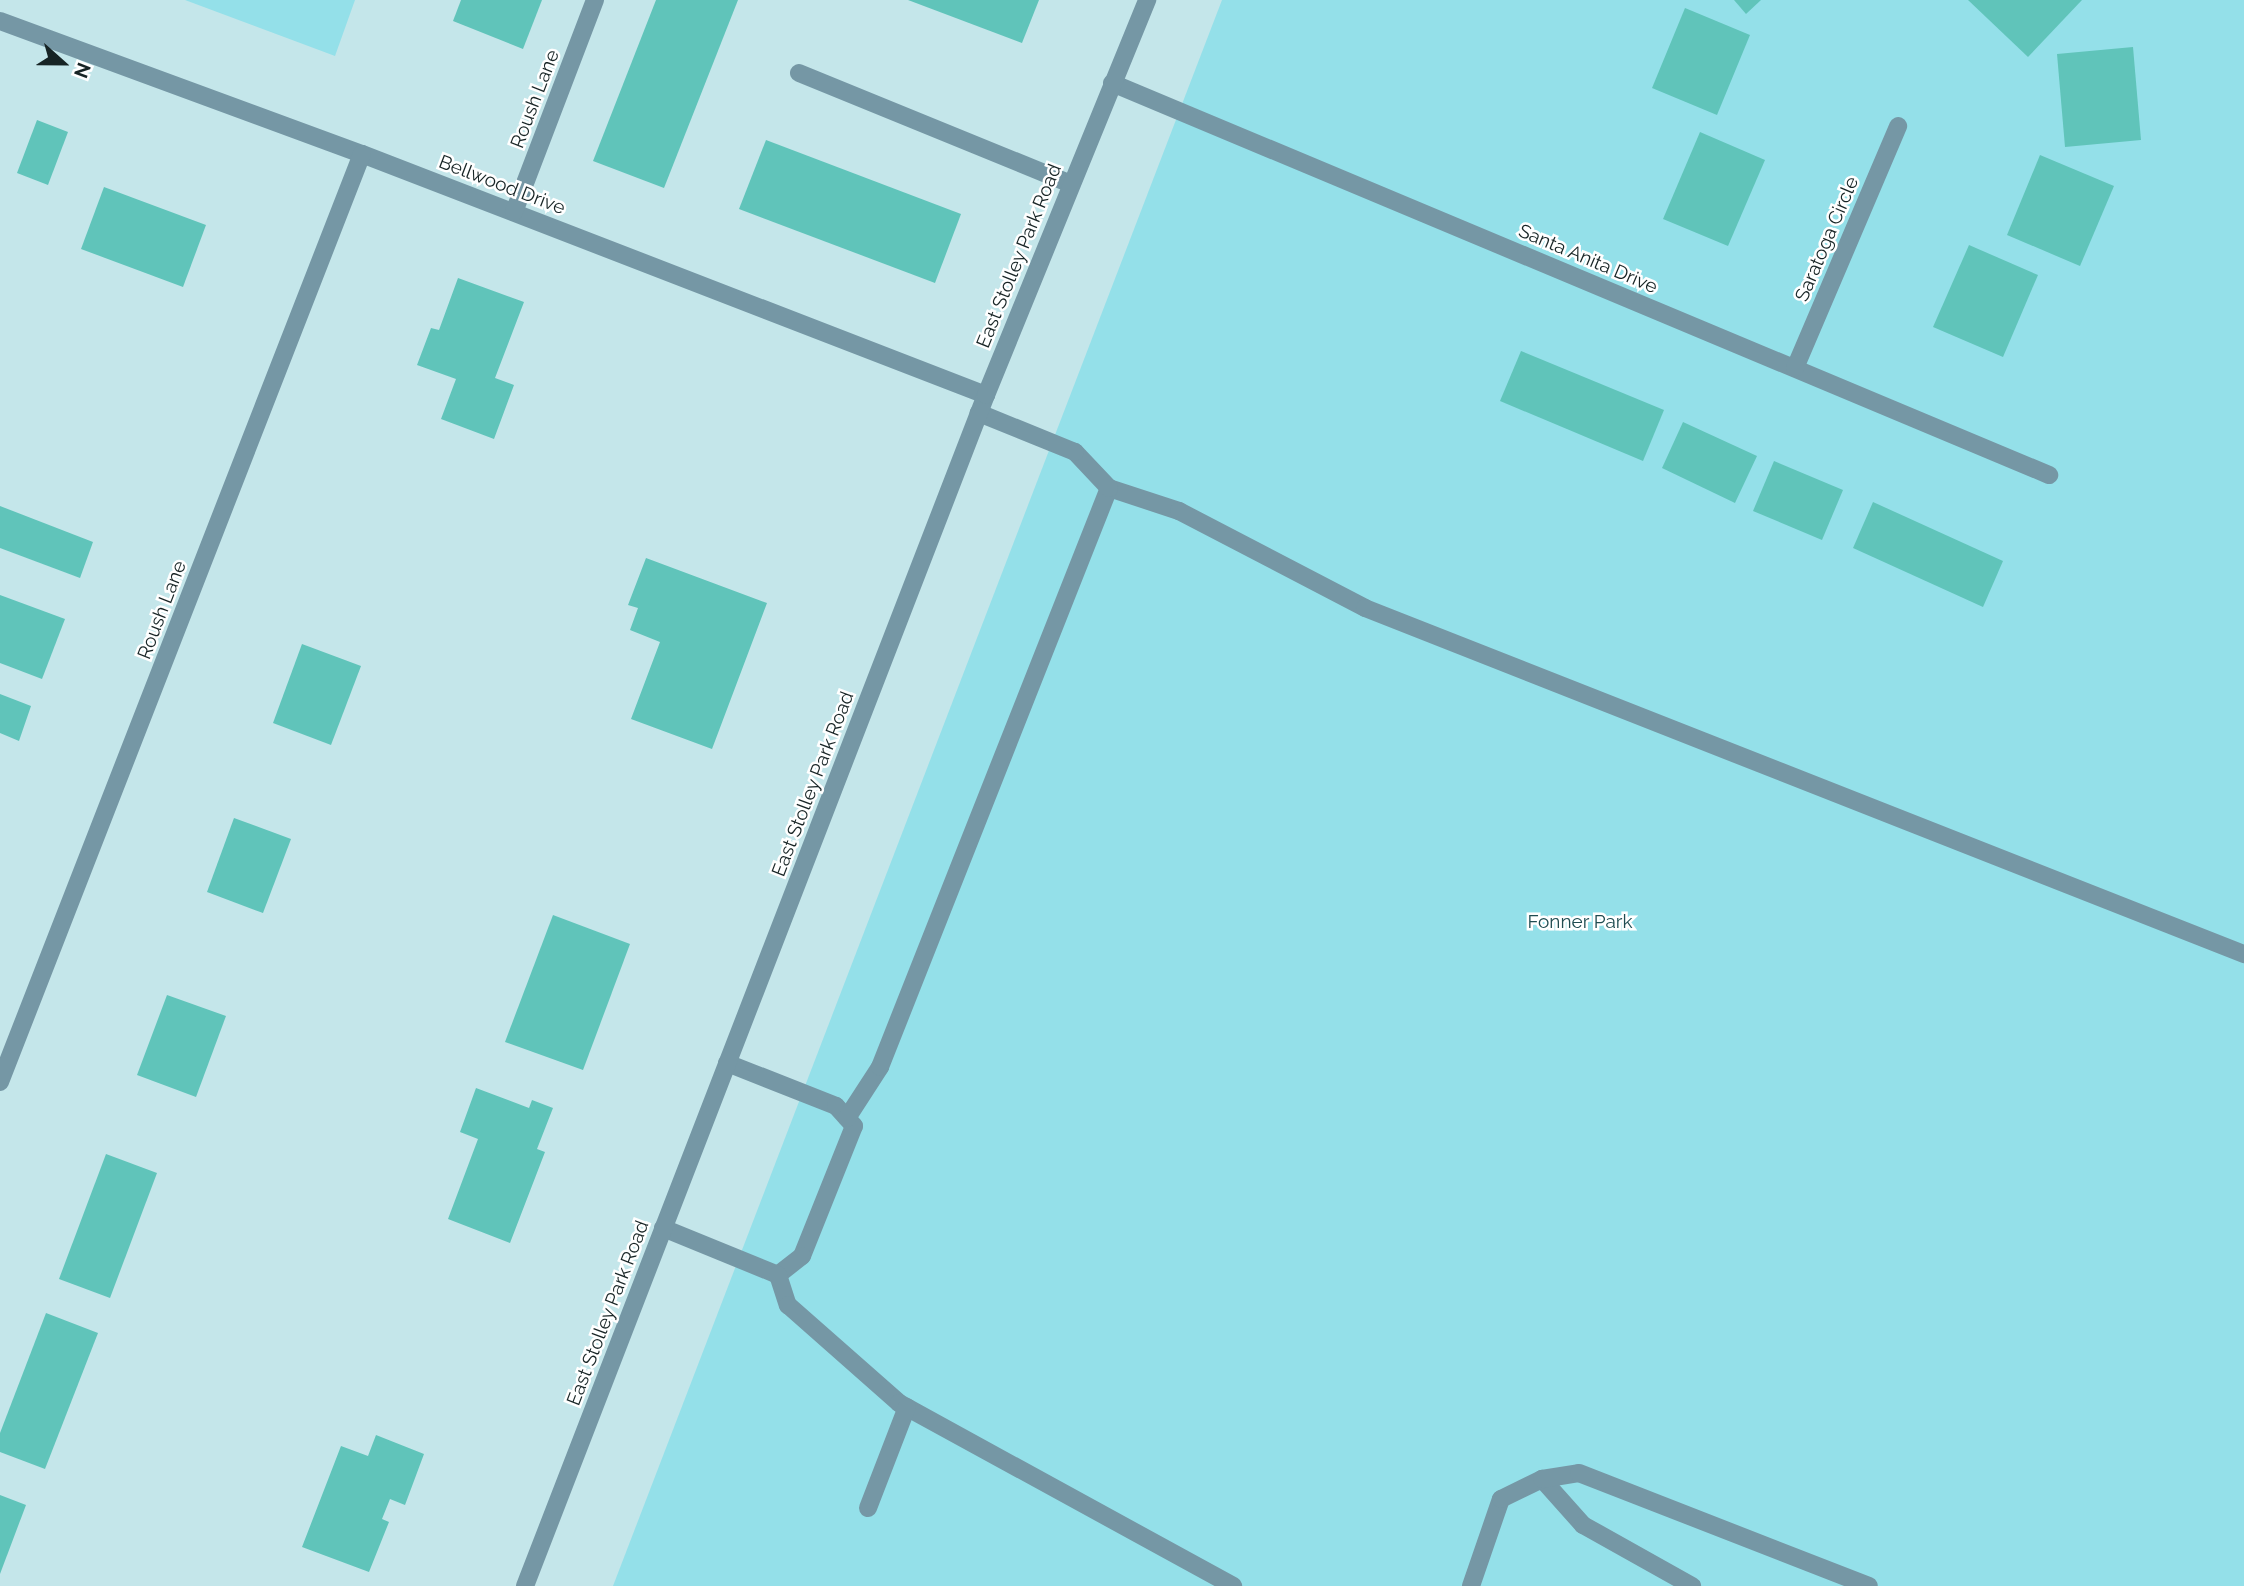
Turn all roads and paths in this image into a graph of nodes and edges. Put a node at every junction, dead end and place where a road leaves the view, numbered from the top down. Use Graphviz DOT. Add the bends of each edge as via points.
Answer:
graph roads {
  1 [pos="595,0"];
  2 [pos="1147,0"];
  3 [pos="0,21"];
  4 [pos="799,73"];
  5 [pos="1112,83"];
  6 [pos="1898,126"];
  7 [pos="362,154"];
  8 [pos="1071,184"];
  9 [pos="514,212"];
  10 [pos="1795,368"];
  11 [pos="986,395"];
  12 [pos="979,413"];
  13 [pos="2049,475"];
  14 [pos="1109,488"];
  15 [pos="2244,954"];
  16 [pos="727,1063"];
  17 [pos="0,1082"];
  18 [pos="847,1118"];
  19 [pos="663,1228"];
  20 [pos="778,1275"];
  21 [pos="907,1407"];
  22 [pos="1542,1479"];
  23 [pos="869,1508"];
  24 [pos="525,1586"];
  25 [pos="1233,1586"];
  26 [pos="1471,1586"];
  27 [pos="1692,1586"];
  28 [pos="1869,1586"];
  1 -- 9 [label="street, Roush Lane"];
  2 -- 5 [label="street, East Stolley Park Road"];
  3 -- 7 [label="street, Bellwood Drive"];
  4 -- 8 [label="street"];
  5 -- 8 [label="street, East Stolley Park Road"];
  5 -- 10 [label="street, Santa Anita Drive"];
  6 -- 10 [label="street, Saratoga Circle"];
  7 -- 9 [label="street, Bellwood Drive"];
  7 -- 17 [label="street, Roush Lane"];
  8 -- 11 [label="street, East Stolley Park Road"];
  9 -- 11 [label="street, Bellwood Drive"];
  10 -- 13 [label="street, Santa Anita Drive"];
  11 -- 12 [label="street, East Stolley Park Road"];
  12 -- 14 [label="street" via="1075,452"];
  12 -- 16 [label="street, East Stolley Park Road"];
  14 -- 15 [label="street" via="1179,511 1365,608"];
  14 -- 18 [label="street" via="880,1067"];
  16 -- 18 [label="street" via="836,1106"];
  16 -- 19 [label="street, East Stolley Park Road"];
  18 -- 20 [label="street" via="854,1126 802,1256"];
  19 -- 20 [label="street"];
  19 -- 24 [label="street, East Stolley Park Road"];
  20 -- 21 [label="street" via="788,1305"];
  21 -- 23 [label="street"];
  21 -- 25 [label="street"];
  22 -- 26 [label="street" via="1501,1499"];
  22 -- 27 [label="street" via="1583,1525"];
  22 -- 28 [label="street" via="1579,1473"];
}
